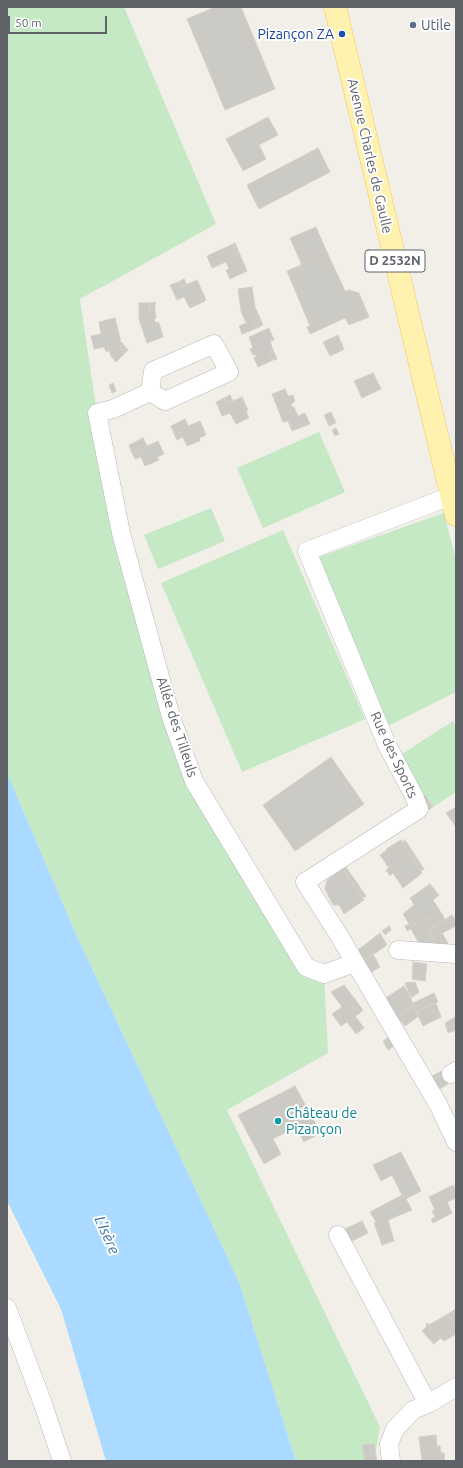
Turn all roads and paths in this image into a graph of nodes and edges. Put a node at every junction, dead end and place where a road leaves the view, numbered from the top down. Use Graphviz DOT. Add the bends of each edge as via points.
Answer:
graph roads {
  1 [pos="335,7"];
  2 [pos="150,392"];
  3 [pos="454,505"];
  4 [pos="398,950"];
  5 [pos="456,954"];
  6 [pos="354,963"];
  7 [pos="456,1142"];
  8 [pos="338,1235"];
  9 [pos="7,1308"];
  10 [pos="456,1387"];
  11 [pos="428,1404"];
  12 [pos="62,1461"];
  13 [pos="391,1461"];
  1 -- 3 [label="main road, Avenue Charles de Gaulle / D 2532N"];
  2 -- 6 [label="street, Allée des Tilleuls" via="97,413 121,533 171,717 194,781 306,967 324,974"];
  3 -- 6 [label="street, Rue des Sports" via="307,551 387,746 419,809 305,882"];
  4 -- 5 [label="street"];
  6 -- 7 [label="street, Rue des Sports" via="439,1106"];
  8 -- 11 [label="street"];
  9 -- 12 [label="street"];
  10 -- 11 [label="street"];
  11 -- 13 [label="street" via="413,1410 395,1429 389,1444"];
}
